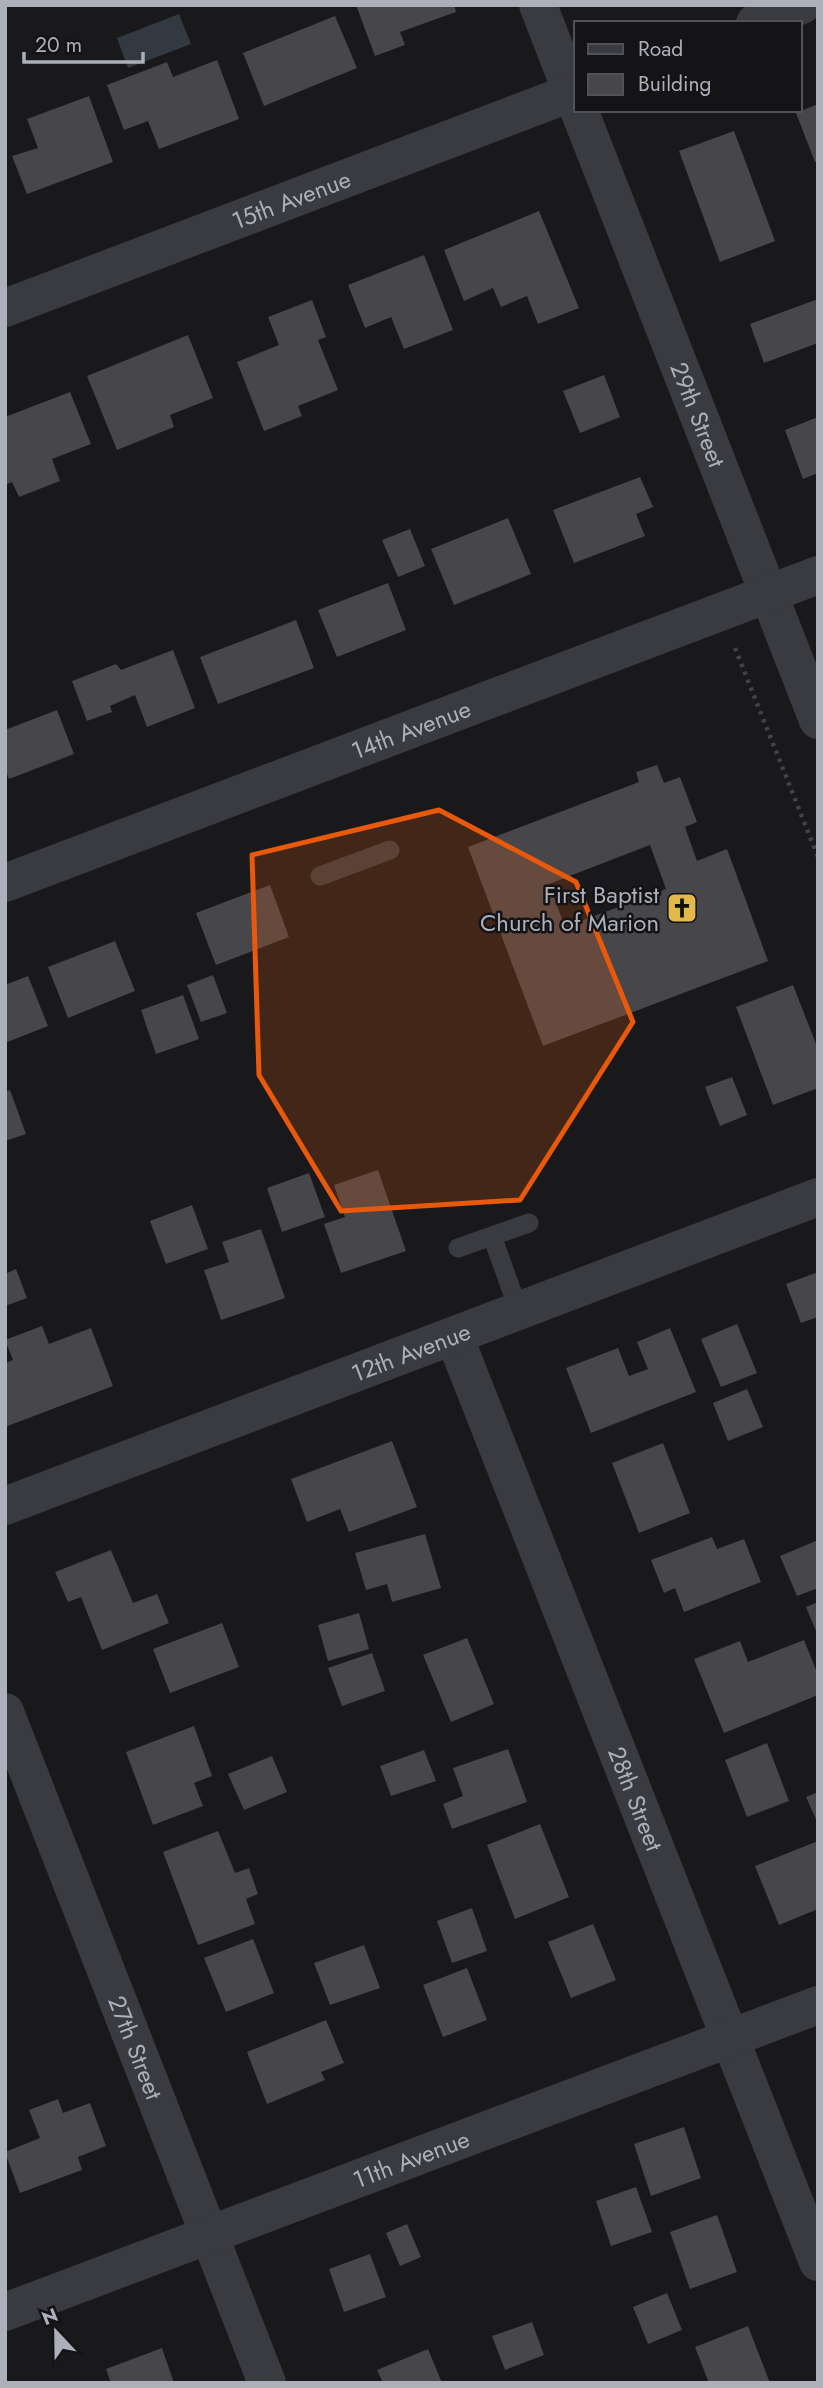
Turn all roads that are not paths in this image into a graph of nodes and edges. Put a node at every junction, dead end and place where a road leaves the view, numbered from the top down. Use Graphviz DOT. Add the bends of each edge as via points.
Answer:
graph roads {
  1 [pos="538,5"];
  2 [pos="802,5"];
  3 [pos="760,21"];
  4 [pos="574,94"];
  5 [pos="574,100"];
  6 [pos="581,112"];
  7 [pos="5,308"];
  8 [pos="818,575"];
  9 [pos="768,594"];
  10 [pos="818,720"];
  11 [pos="390,849"];
  12 [pos="320,876"];
  13 [pos="5,883"];
  14 [pos="818,1197"];
  15 [pos="529,1223"];
  16 [pos="492,1236"];
  17 [pos="458,1248"];
  18 [pos="519,1311"];
  19 [pos="454,1336"];
  20 [pos="5,1507"];
  21 [pos="5,1712"];
  22 [pos="818,2005"];
  23 [pos="730,2038"];
  24 [pos="211,2235"];
  25 [pos="818,2262"];
  26 [pos="5,2312"];
  27 [pos="268,2383"];
  1 -- 4 [label="street, 29th Street"];
  2 -- 3 [label="street"];
  5 -- 7 [label="street, 15th Avenue"];
  6 -- 9 [label="street, 29th Street"];
  8 -- 9 [label="street, 14th Avenue"];
  9 -- 10 [label="street, 29th Street"];
  9 -- 13 [label="street, 14th Avenue"];
  11 -- 12 [label="lane"];
  14 -- 18 [label="street, 12th Avenue"];
  15 -- 16 [label="lane"];
  16 -- 17 [label="lane"];
  16 -- 18 [label="lane"];
  18 -- 19 [label="street, 12th Avenue"];
  19 -- 20 [label="street, 12th Avenue"];
  19 -- 23 [label="street, 28th Street"];
  21 -- 24 [label="street, 27th Street"];
  22 -- 23 [label="street, 11th Avenue"];
  23 -- 24 [label="street, 11th Avenue"];
  23 -- 25 [label="street, 28th Street"];
  24 -- 26 [label="street, 11th Avenue"];
  24 -- 27 [label="street, 27th Street"];
}
